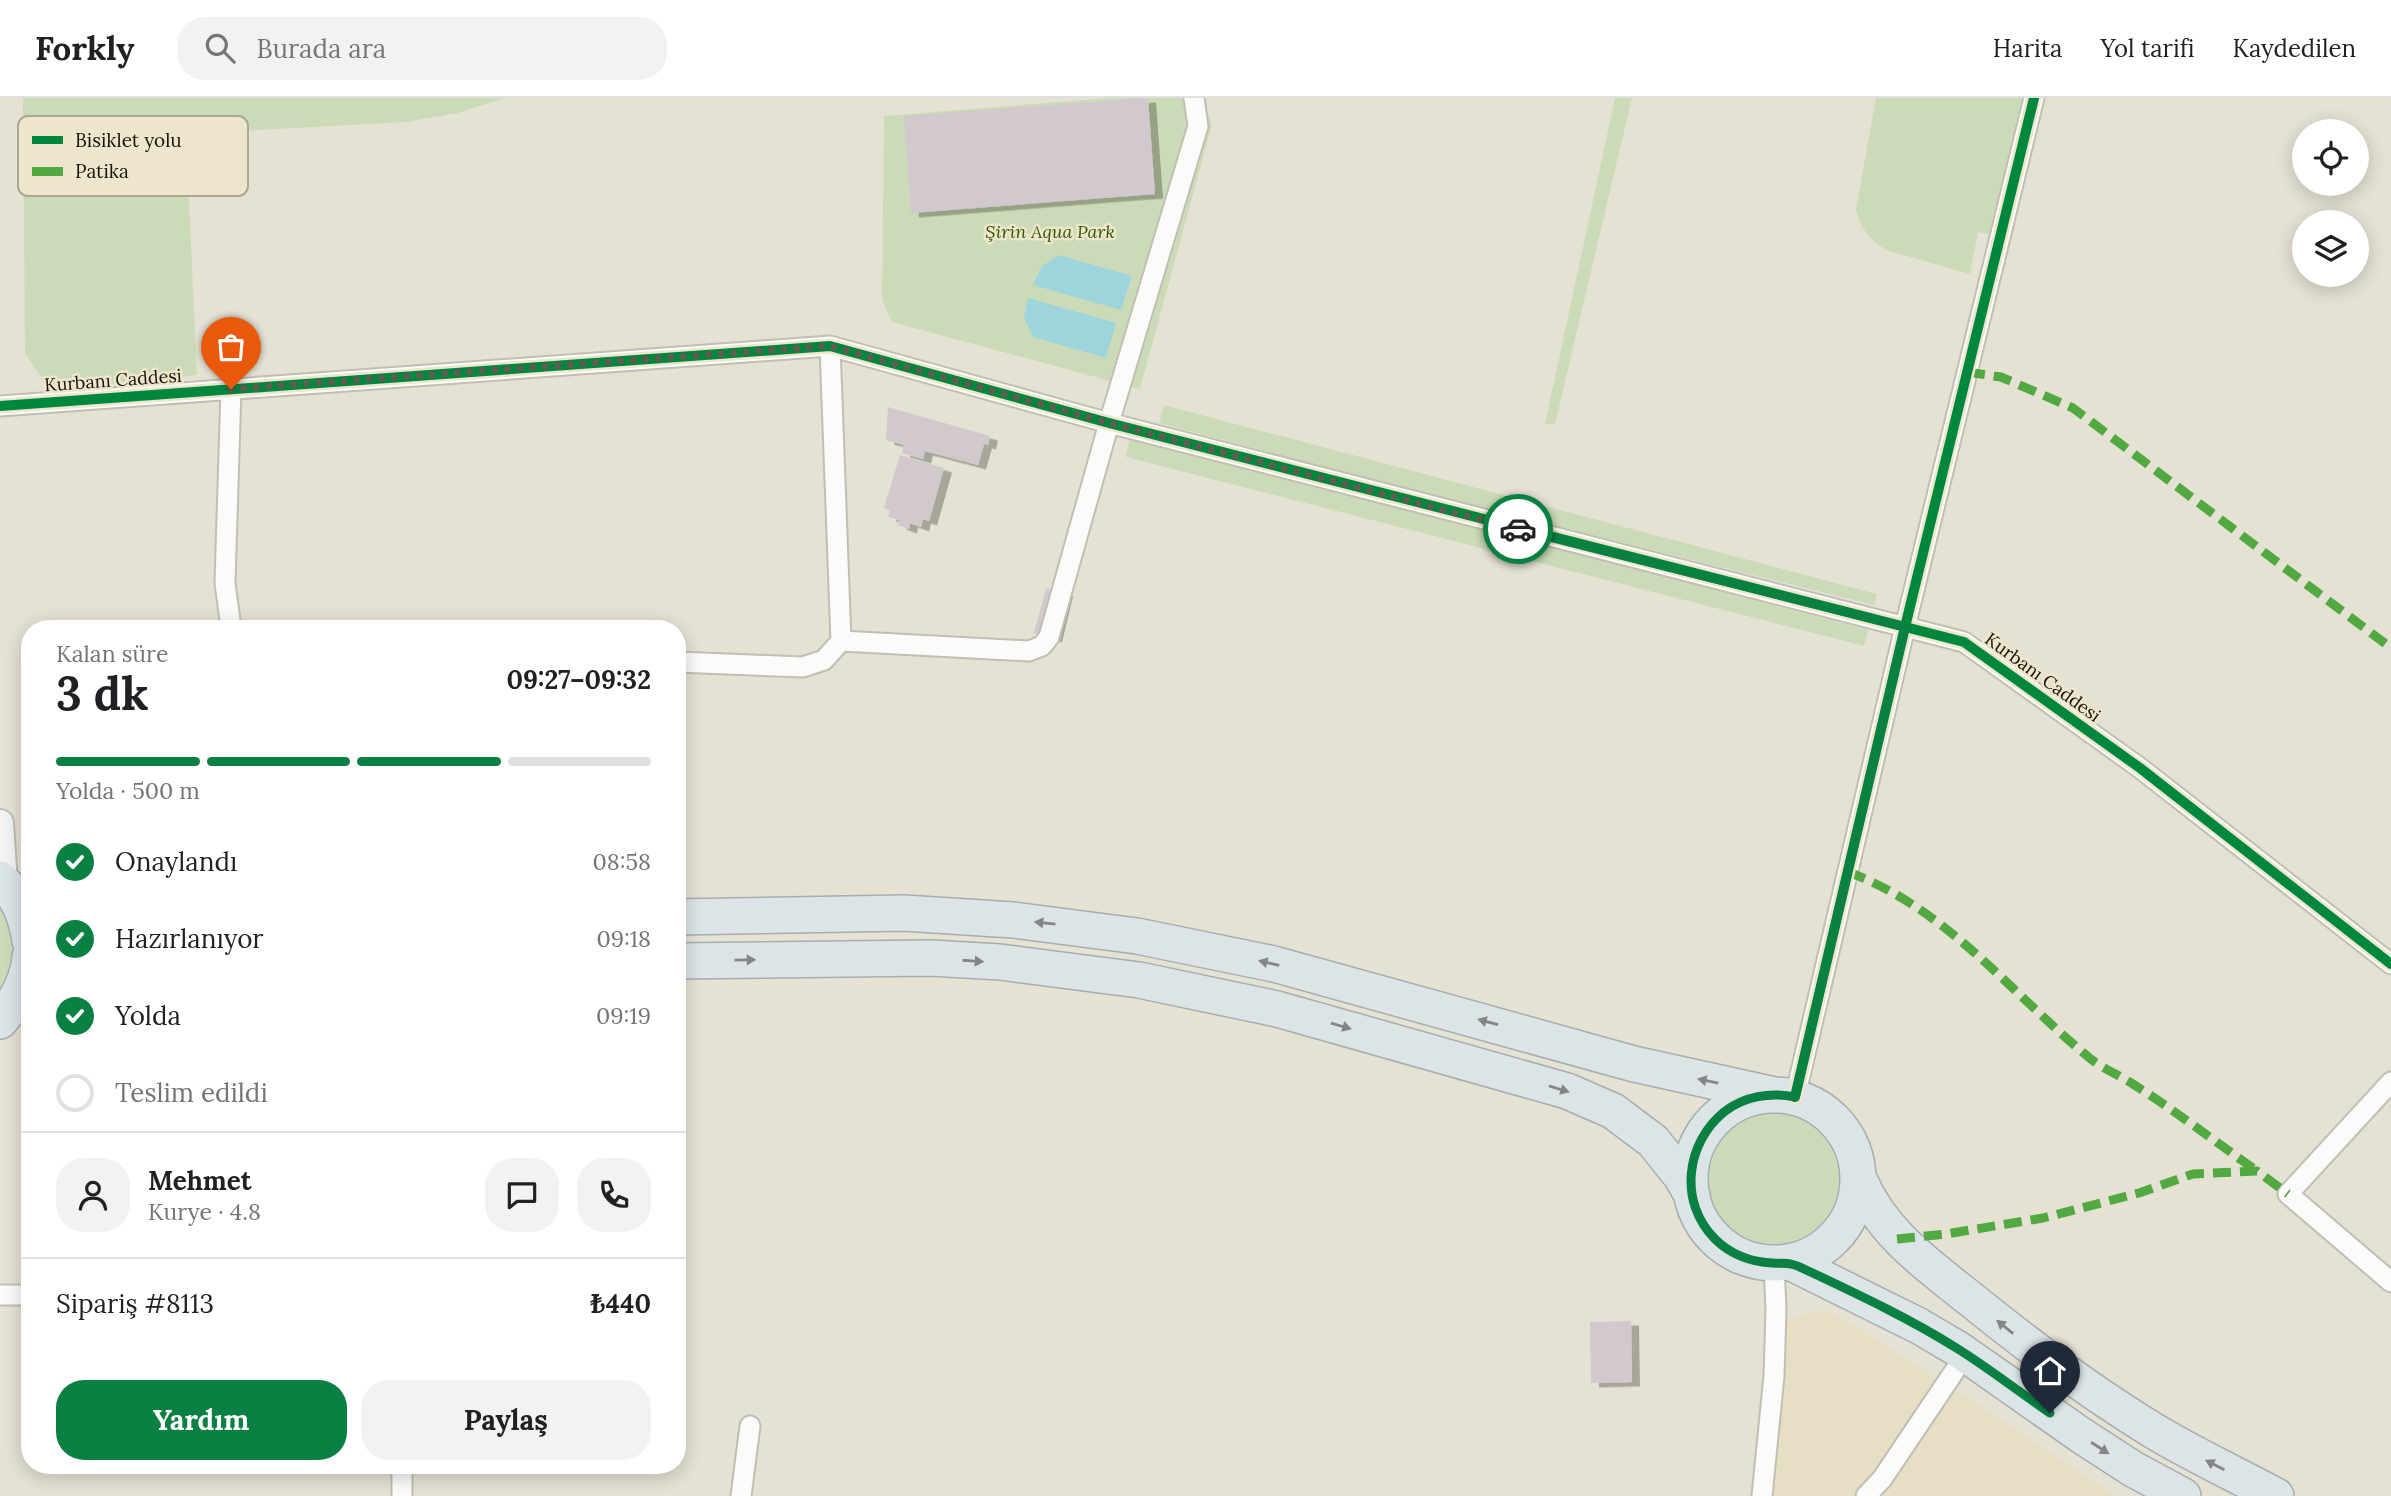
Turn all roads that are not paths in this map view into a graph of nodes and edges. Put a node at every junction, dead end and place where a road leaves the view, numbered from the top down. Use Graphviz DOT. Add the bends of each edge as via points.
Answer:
graph roads {
  1 [pos="1194,98"];
  2 [pos="2034,98"];
  3 [pos="830,346"];
  4 [pos="231,389"];
  5 [pos="0,406"];
  6 [pos="1109,423"];
  7 [pos="230,620"];
  8 [pos="1905,627"];
  9 [pos="841,641"];
  10 [pos="686,662"];
  11 [pos="0,824"];
  12 [pos="12,890"];
  13 [pos="21,908"];
  14 [pos="686,917"];
  15 [pos="686,961"];
  16 [pos="2391,964"];
  17 [pos="21,990"];
  18 [pos="21,1010"];
  19 [pos="0,1021"];
  20 [pos="2391,1082"];
  21 [pos="1785,1096"];
  22 [pos="1859,1179"];
  23 [pos="1692,1195"];
  24 [pos="1782,1263"];
  25 [pos="2391,1282"];
  26 [pos="0,1295"];
  27 [pos="21,1295"];
  28 [pos="1966,1354"];
  29 [pos="750,1426"];
  30 [pos="402,1474"];
  31 [pos="402,1496"];
  32 [pos="741,1496"];
  33 [pos="1762,1496"];
  34 [pos="1866,1496"];
  35 [pos="2183,1496"];
  36 [pos="2276,1496"];
  1 -- 6 [label="street" via="1198,126"];
  2 -- 8 [label="street"];
  3 -- 4 [label="street, Kurbanı Caddesi"];
  3 -- 6 [label="street, Kurbanı Caddesi"];
  3 -- 9 [label="street"];
  4 -- 5 [label="street, Kurbanı Caddesi"];
  4 -- 7 [label="street" via="225,583"];
  6 -- 8 [label="street, Kurbanı Caddesi"];
  6 -- 9 [label="street" via="1049,637 1042,646 1029,651"];
  8 -- 16 [label="street, Kurbanı Caddesi" via="1964,642 2140,768"];
  8 -- 21 [label="street"];
  9 -- 10 [label="street" via="824,660 803,667"];
  11 -- 12 [label="street"];
  12 -- 13 [label="highway"];
  21 -- 14 [label="highway, one-way" via="1634,1064 1274,964 1137,936 1013,920 904,913"];
  15 -- 23 [label="highway, one-way" via="930,958 1000,962 1139,980 1277,1009 1567,1091 1614,1111 1653,1141"];
  17 -- 19 [label="highway"];
  18 -- 19 [label="highway"];
  20 -- 25 [label="street" via="2288,1194"];
  21 -- 22 [label="highway" via="1822,1109 1845,1132"];
  21 -- 23 [label="highway" via="1759,1096 1728,1109 1704,1132 1692,1163"];
  22 -- 24 [label="highway" via="1852,1212 1839,1233 1821,1249"];
  36 -- 22 [label="highway, one-way" via="2146,1426 2015,1336 1897,1239"];
  23 -- 24 [label="highway" via="1714,1238 1742,1257"];
  24 -- 28 [label="highway" via="1919,1326"];
  24 -- 33 [label="street"];
  26 -- 27 [label="street"];
  28 -- 34 [label="street"];
  28 -- 35 [label="highway, one-way" via="2082,1436"];
  29 -- 32 [label="street"];
  30 -- 31 [label="street"];
}
